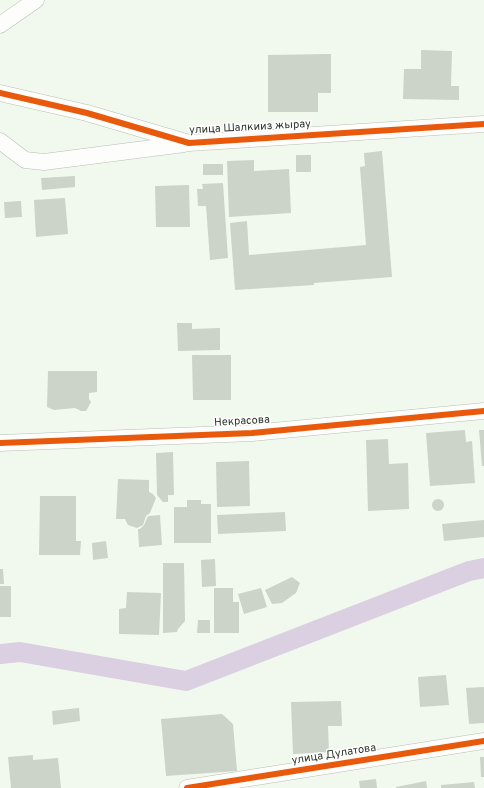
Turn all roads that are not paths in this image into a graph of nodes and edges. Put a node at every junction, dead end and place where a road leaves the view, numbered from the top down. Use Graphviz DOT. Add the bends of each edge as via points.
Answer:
graph roads {
  1 [pos="36,0"];
  2 [pos="0,25"];
  3 [pos="0,93"];
  4 [pos="484,124"];
  5 [pos="0,141"];
  6 [pos="190,143"];
  7 [pos="484,411"];
  8 [pos="0,443"];
  9 [pos="484,741"];
  10 [pos="187,788"];
  1 -- 2 [label="street"];
  3 -- 6 [label="street, улица Шалкииз жырау" via="87,113"];
  4 -- 6 [label="street, улица Шалкииз жырау"];
  5 -- 6 [label="street" via="25,160 44,162"];
  7 -- 8 [label="street, Некрасова" via="252,433"];
  9 -- 10 [label="street, улица Дулатова"];
}
